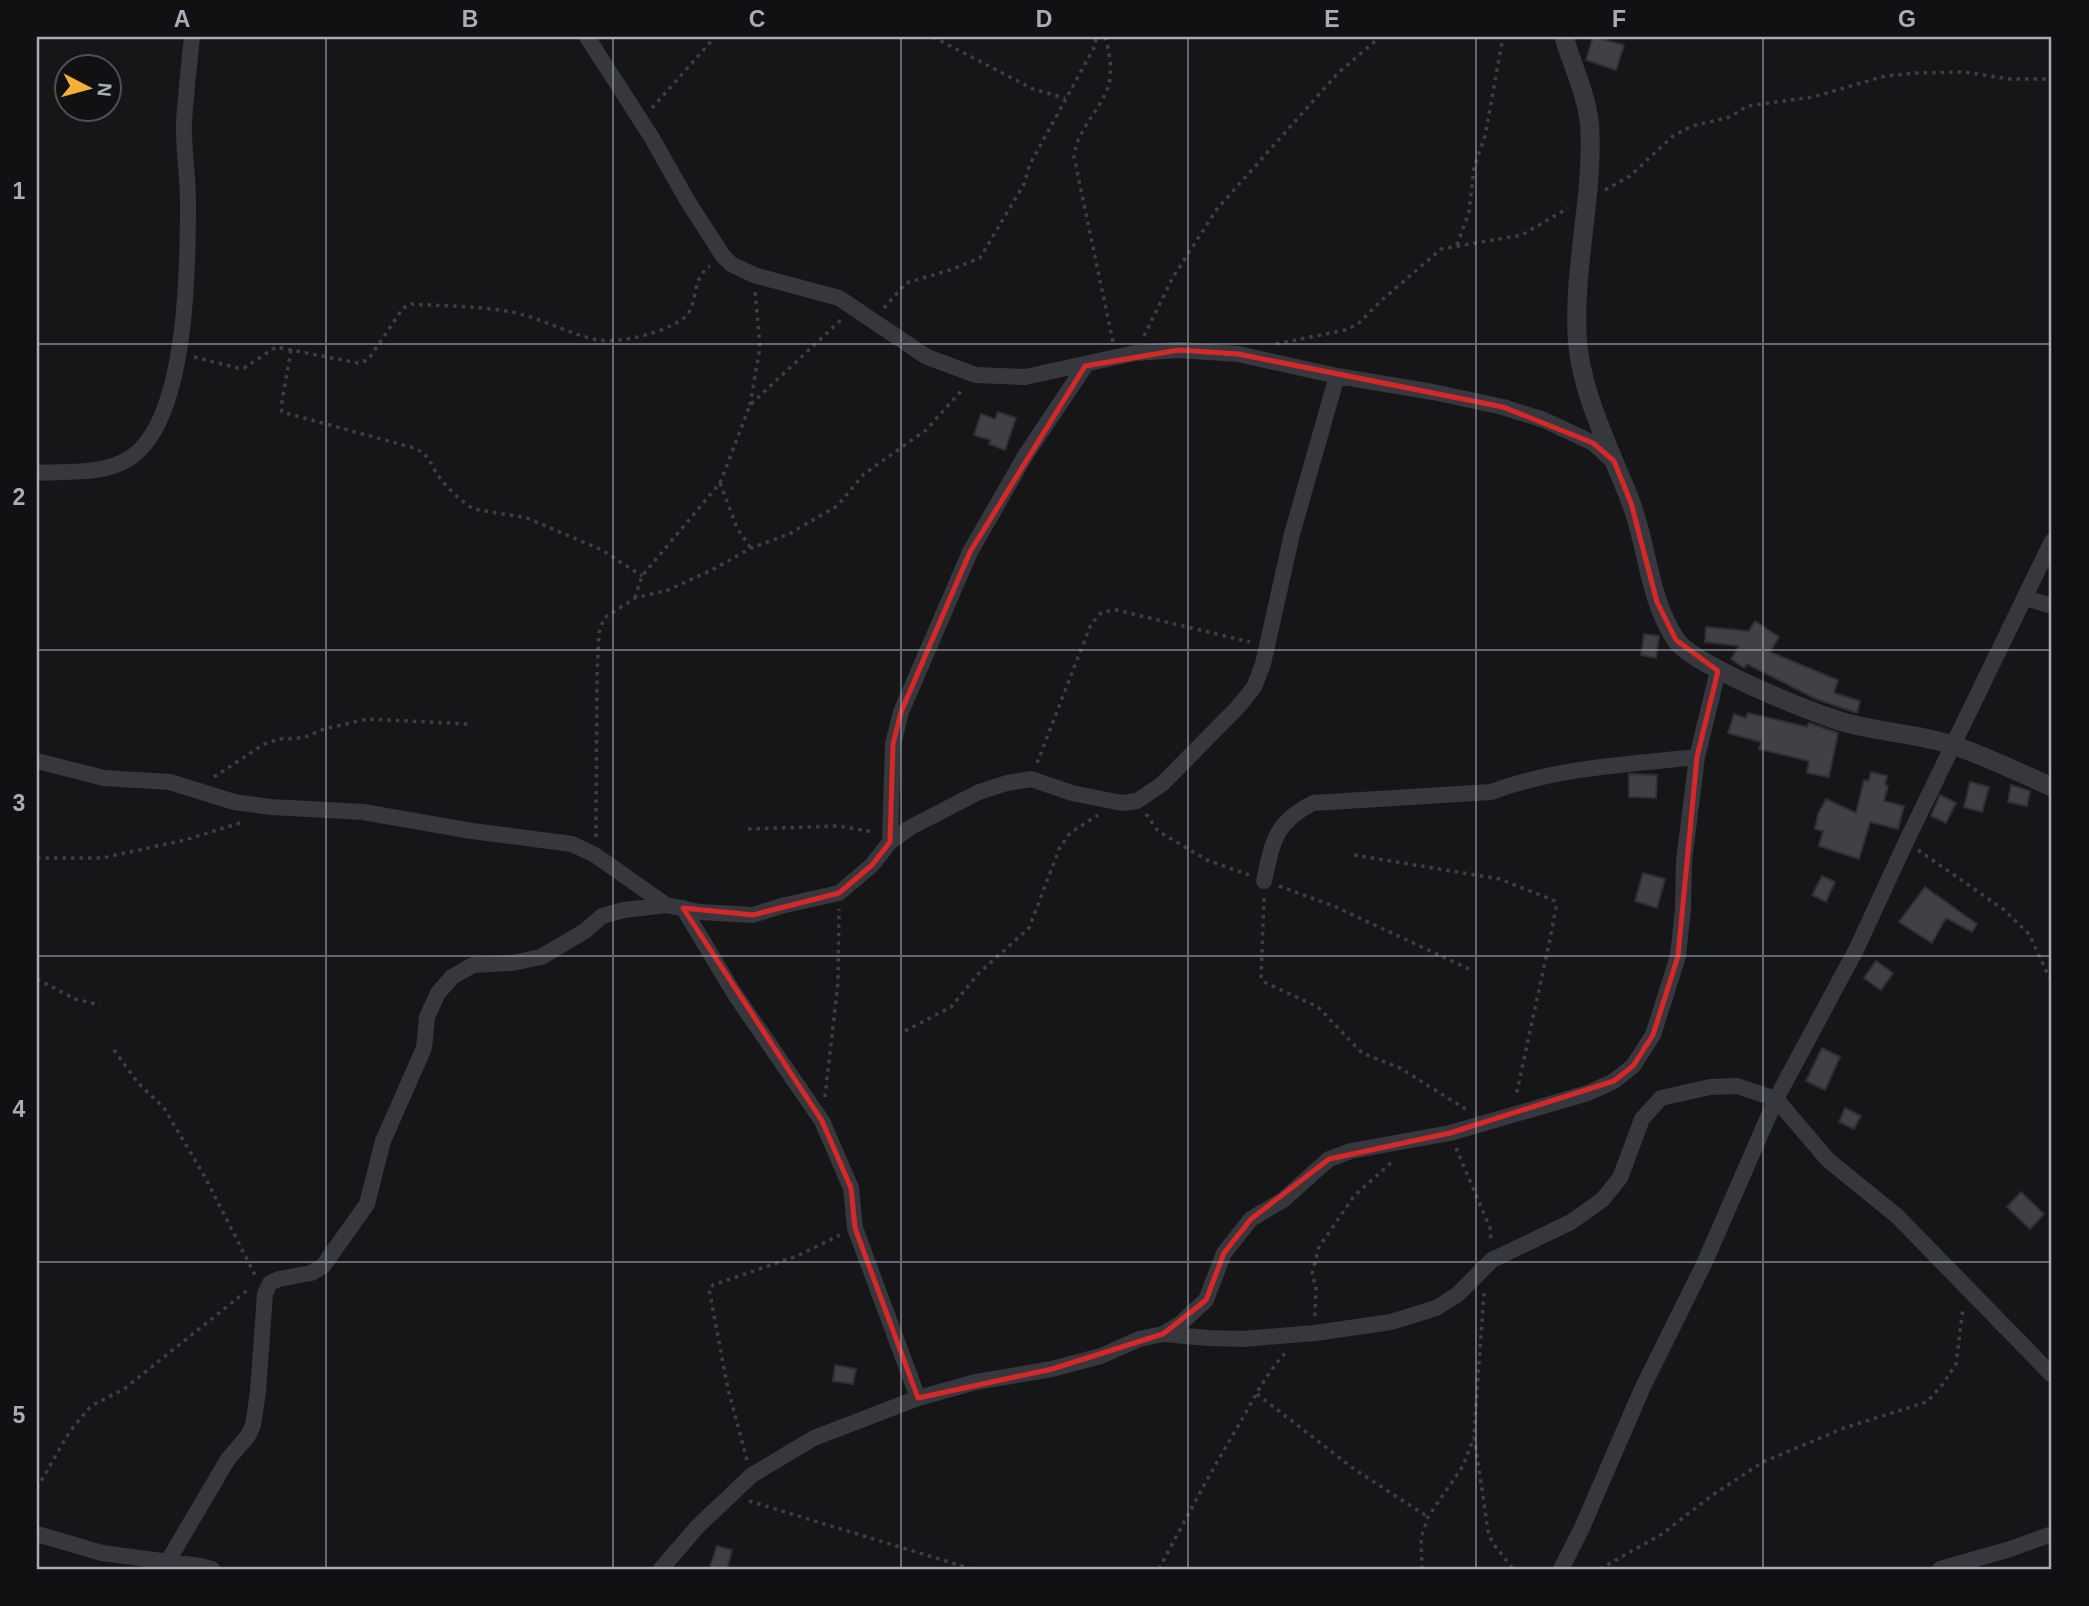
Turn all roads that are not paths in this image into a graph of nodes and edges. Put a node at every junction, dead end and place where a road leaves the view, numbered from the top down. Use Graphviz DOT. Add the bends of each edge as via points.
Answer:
graph roads {
  1 [pos="192,37"];
  2 [pos="587,37"];
  3 [pos="1564,37"];
  4 [pos="1085,366"];
  5 [pos="1337,376"];
  6 [pos="1614,461"];
  7 [pos="37,473"];
  8 [pos="2052,541"];
  9 [pos="2025,598"];
  10 [pos="2052,606"];
  11 [pos="1718,671"];
  12 [pos="1953,745"];
  13 [pos="1698,757"];
  14 [pos="37,761"];
  15 [pos="2052,787"];
  16 [pos="890,838"];
  17 [pos="1265,881"];
  18 [pos="666,905"];
  19 [pos="683,908"];
  20 [pos="1776,1099"];
  21 [pos="1163,1334"];
  22 [pos="2052,1375"];
  23 [pos="918,1398"];
  24 [pos="37,1534"];
  25 [pos="2052,1535"];
  26 [pos="168,1561"];
  27 [pos="212,1569"];
  28 [pos="661,1569"];
  29 [pos="1561,1569"];
  30 [pos="1940,1569"];
  1 -- 7 [label="street" via="184,123 186,304 169,397 152,437 131,458 105,469"];
  2 -- 4 [label="street" via="731,264 754,275 839,298 927,357 976,375 1025,377"];
  3 -- 6 [label="street" via="1590,133 1580,247 1578,352"];
  4 -- 5 [label="street" via="1135,353 1179,350 1238,354"];
  4 -- 16 [label="street" via="1025,456 970,552 901,712 893,744"];
  5 -- 6 [label="street" via="1503,407 1593,443"];
  5 -- 16 [label="street" via="1292,534 1263,664 1254,687 1238,707 1162,784 1130,802 1072,793 1031,779 979,792"];
  6 -- 11 [label="street" via="1631,503 1657,601 1676,640 1686,652"];
  8 -- 9 [label="street"];
  9 -- 10 [label="street"];
  9 -- 12 [label="street"];
  11 -- 12 [label="street" via="1849,723"];
  11 -- 13 [label="street"];
  12 -- 15 [label="street"];
  12 -- 20 [label="street" via="1856,950"];
  13 -- 17 [label="street" via="1554,776 1491,792 1313,803 1294,813 1273,838"];
  13 -- 21 [label="street" via="1684,861 1678,956 1653,1035 1633,1066 1588,1093 1450,1133 1329,1159 1283,1200 1251,1219 1224,1253 1206,1300"];
  14 -- 18 [label="street" via="104,778 170,782 234,802 363,812 572,845 596,855"];
  16 -- 19 [label="street" via="872,865 839,893 752,915"];
  18 -- 19 [label="street"];
  18 -- 26 [label="street" via="602,916 541,957 473,965 452,977 438,993 427,1017 424,1048 383,1141 367,1204 323,1266 270,1283 265,1294 253,1425"];
  19 -- 23 [label="street" via="734,993 822,1121 851,1188 855,1228"];
  20 -- 21 [label="street" via="1724,1085 1661,1098 1642,1119 1619,1178 1602,1200 1571,1222 1489,1263 1457,1295 1436,1308 1391,1322 1310,1333 1242,1339"];
  20 -- 22 [label="street" via="1828,1160 1898,1216"];
  20 -- 29 [label="street"];
  21 -- 23 [label="street" via="1052,1369"];
  23 -- 28 [label="street" via="814,1438 752,1475"];
  24 -- 26 [label="street" via="102,1553"];
  25 -- 30 [label="street"];
  26 -- 27 [label="street"];
}
